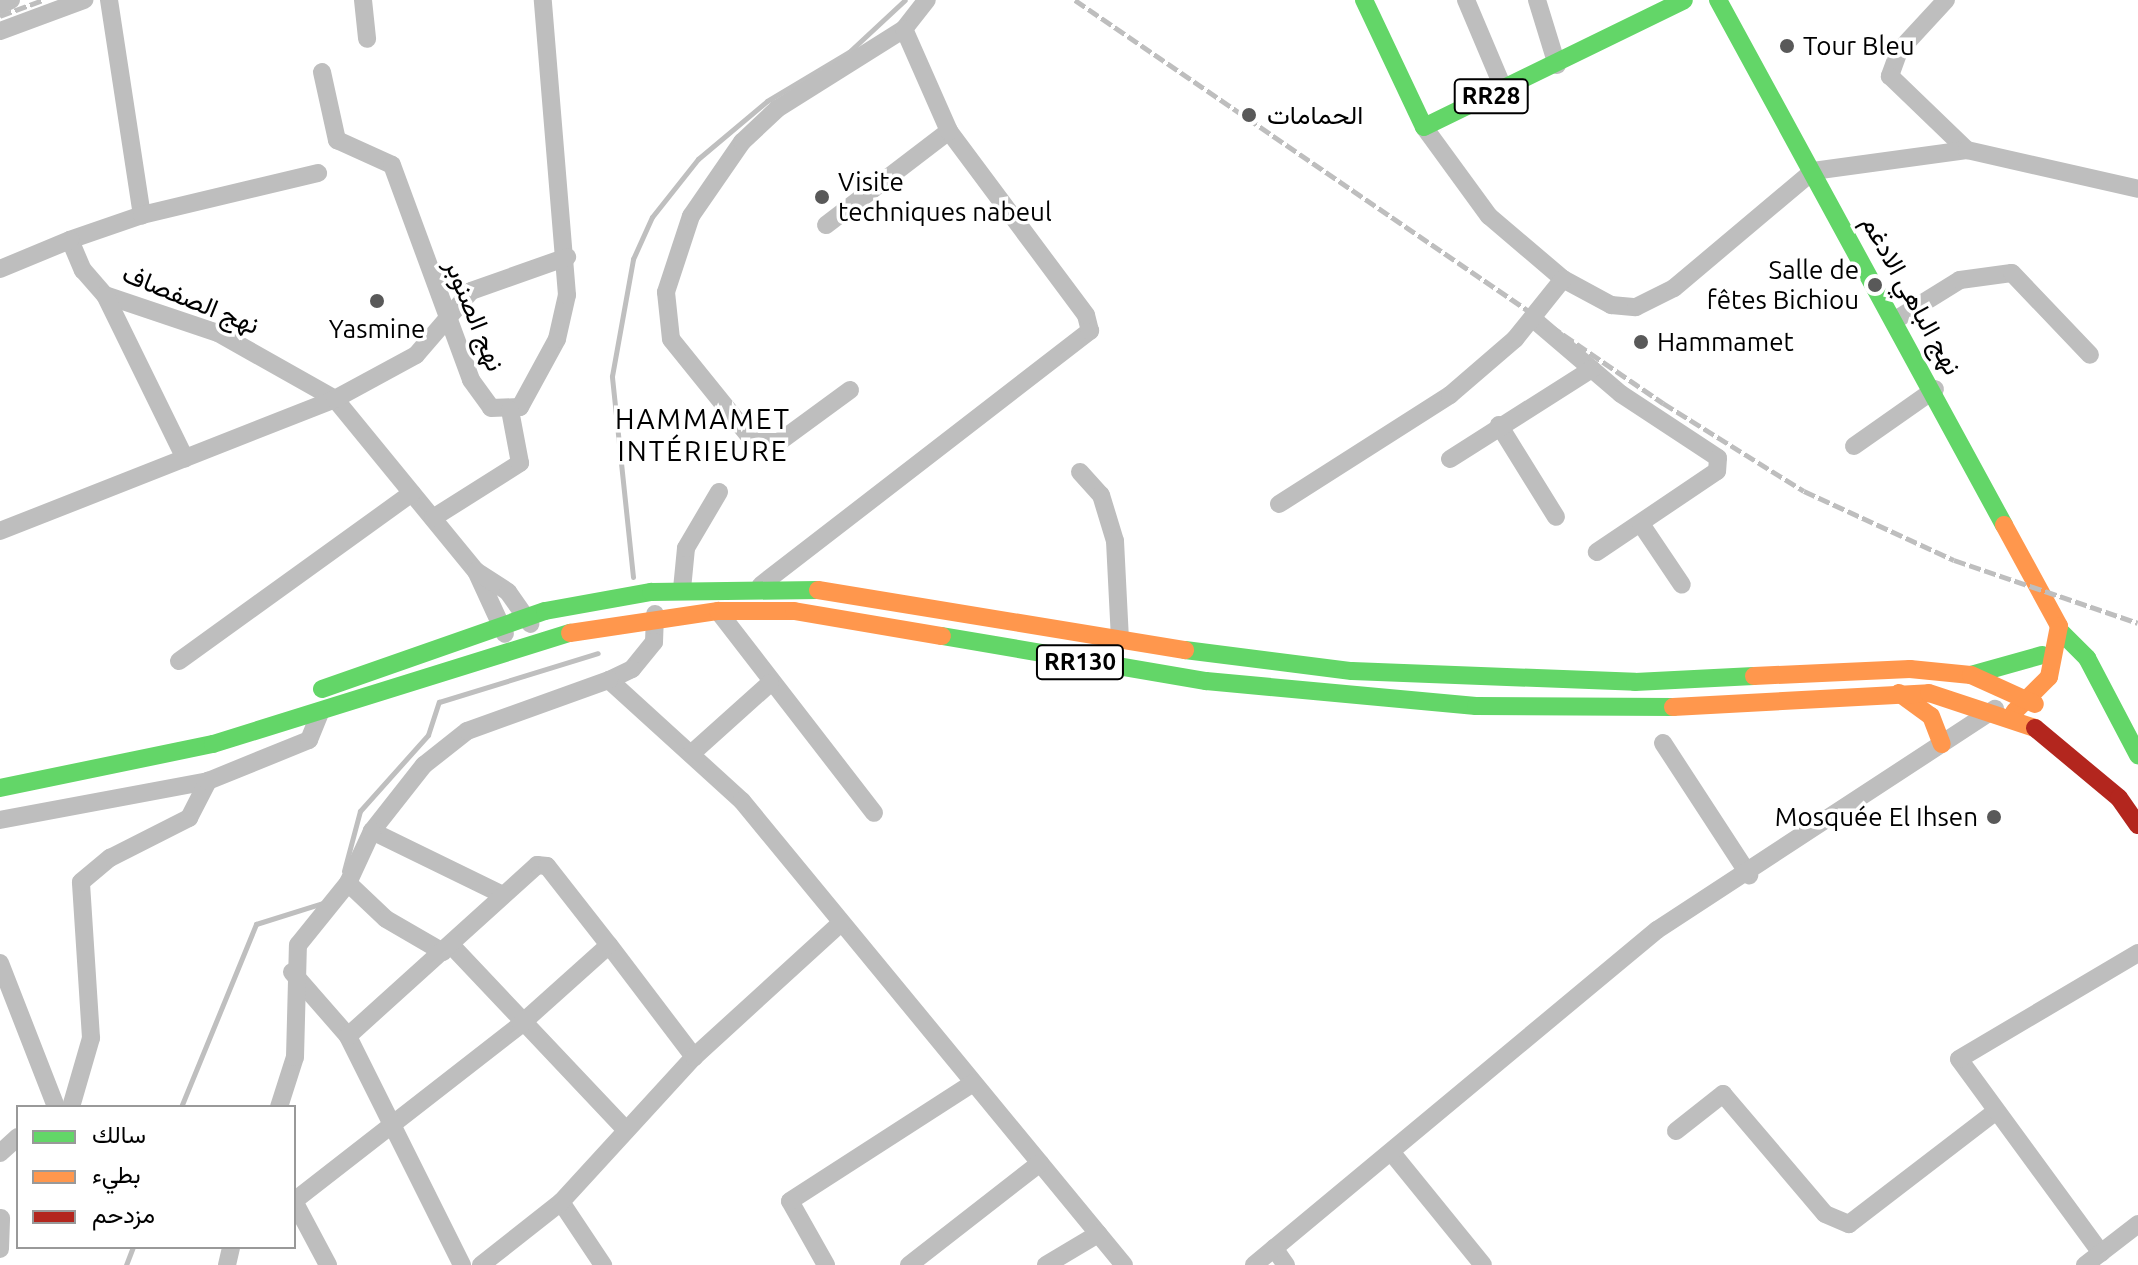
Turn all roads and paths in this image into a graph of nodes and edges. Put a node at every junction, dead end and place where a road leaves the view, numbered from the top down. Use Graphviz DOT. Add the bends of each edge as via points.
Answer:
graph roads {
  1 [pos="11,0"];
  2 [pos="84,0"];
  3 [pos="109,0"];
  4 [pos="363,0"];
  5 [pos="543,0"];
  6 [pos="927,0"];
  7 [pos="1364,0"];
  8 [pos="1466,0"];
  9 [pos="1537,0"];
  10 [pos="1684,0"];
  11 [pos="1718,0"];
  12 [pos="1946,0"];
  13 [pos="0,5"];
  14 [pos="904,29"];
  15 [pos="0,31"];
  16 [pos="367,39"];
  17 [pos="1557,65"];
  18 [pos="322,72"];
  19 [pos="1504,90"];
  20 [pos="1424,127"];
  21 [pos="949,131"];
  22 [pos="1967,150"];
  23 [pos="1813,171"];
  24 [pos="318,173"];
  25 [pos="2138,189"];
  26 [pos="142,215"];
  27 [pos="826,225"];
  28 [pos="70,240"];
  29 [pos="567,257"];
  30 [pos="0,269"];
  31 [pos="1563,279"];
  32 [pos="105,295"];
  33 [pos="1532,318"];
  34 [pos="443,319"];
  35 [pos="1897,319"];
  36 [pos="2090,355"];
  37 [pos="1592,369"];
  38 [pos="1935,389"];
  39 [pos="850,390"];
  40 [pos="335,399"];
  41 [pos="510,410"];
  42 [pos="1499,425"];
  43 [pos="1854,446"];
  44 [pos="185,458"];
  45 [pos="1450,459"];
  46 [pos="1080,472"];
  47 [pos="719,492"];
  48 [pos="412,493"];
  49 [pos="1279,504"];
  50 [pos="1556,517"];
  51 [pos="433,518"];
  52 [pos="1641,524"];
  53 [pos="0,531"];
  54 [pos="1597,552"];
  55 [pos="476,571"];
  56 [pos="1682,585"];
  57 [pos="758,586"];
  58 [pos="682,589"];
  59 [pos="651,592"];
  60 [pos="625,596"];
  61 [pos="718,611"];
  62 [pos="527,615"];
  63 [pos="656,617"];
  64 [pos="625,622"];
  65 [pos="500,623"];
  66 [pos="2058,626"];
  67 [pos="535,641"];
  68 [pos="1120,641"];
  69 [pos="511,647"];
  70 [pos="2042,655"];
  71 [pos="639,660"];
  72 [pos="179,661"];
  73 [pos="1971,675"];
  74 [pos="609,680"];
  75 [pos="770,683"];
  76 [pos="1899,693"];
  77 [pos="2021,697"];
  78 [pos="321,711"];
  79 [pos="2003,712"];
  80 [pos="2052,714"];
  81 [pos="1663,743"];
  82 [pos="1942,744"];
  83 [pos="691,754"];
  84 [pos="2138,755"];
  85 [pos="2105,758"];
  86 [pos="0,766"];
  87 [pos="208,781"];
  88 [pos="0,788"];
  89 [pos="2138,796"];
  90 [pos="874,813"];
  91 [pos="0,820"];
  92 [pos="2138,825"];
  93 [pos="372,831"];
  94 [pos="1749,875"];
  95 [pos="348,883"];
  96 [pos="503,895"];
  97 [pos="841,923"];
  98 [pos="609,945"];
  99 [pos="447,949"];
  100 [pos="2138,953"];
  101 [pos="292,972"];
  102 [pos="3,974"];
  103 [pos="521,1024"];
  104 [pos="348,1036"];
  105 [pos="694,1057"];
  106 [pos="973,1083"];
  107 [pos="55,1105"];
  108 [pos="72,1105"];
  109 [pos="280,1105"];
  110 [pos="1996,1111"];
  111 [pos="389,1127"];
  112 [pos="626,1130"];
  113 [pos="1676,1131"];
  114 [pos="16,1139"];
  115 [pos="0,1153"];
  116 [pos="1392,1153"];
  117 [pos="1040,1163"];
  118 [pos="296,1199"];
  119 [pos="561,1202"];
  120 [pos="296,1205"];
  121 [pos="0,1208"];
  122 [pos="0,1218"];
  123 [pos="2138,1224"];
  124 [pos="1098,1234"];
  125 [pos="1274,1248"];
  126 [pos="0,1249"];
  127 [pos="2101,1253"];
  128 [pos="328,1265"];
  129 [pos="462,1265"];
  130 [pos="481,1265"];
  131 [pos="603,1265"];
  132 [pos="826,1265"];
  133 [pos="909,1265"];
  134 [pos="1046,1265"];
  135 [pos="1124,1265"];
  136 [pos="1254,1265"];
  137 [pos="1286,1265"];
  138 [pos="1483,1265"];
  139 [pos="2085,1265"];
  1 -- 13 [label="street"];
  2 -- 15 [label="street"];
  3 -- 26 [label="street"];
  4 -- 16 [label="street"];
  5 -- 29 [label="street, نهج الصنوبر" via="549,132"];
  6 -- 14 [label="street"];
  7 -- 20 [label="main road, RR28"];
  8 -- 19 [label="street"];
  9 -- 17 [label="street"];
  10 -- 17 [label="main road, RR28"];
  11 -- 23 [label="main road, نهج الباهي الادغم"];
  12 -- 22 [label="street" via="1899,51 1890,76"];
  14 -- 21 [label="street"];
  14 -- 39 [label="street" via="777,109 742,142 691,216 666,292 671,339 754,442 779,442"];
  17 -- 19 [label="main road, RR28"];
  18 -- 34 [label="street, نهج الصنوبر" via="337,140 392,165"];
  19 -- 20 [label="main road, RR28"];
  20 -- 31 [label="street" via="1489,216"];
  21 -- 27 [label="street"];
  21 -- 57 [label="street" via="1086,315 1090,331"];
  22 -- 23 [label="street"];
  22 -- 25 [label="street"];
  23 -- 31 [label="street" via="1658,299 1611,305"];
  23 -- 35 [label="main road, نهج الباهي الادغم"];
  24 -- 26 [label="street"];
  26 -- 28 [label="street"];
  28 -- 30 [label="street"];
  28 -- 32 [label="street, نهج الصفصاف"];
  29 -- 34 [label="street" via="471,291"];
  29 -- 41 [label="street, نهج الصنوبر" via="557,339 528,401"];
  31 -- 33 [label="street"];
  32 -- 40 [label="street, نهج الصفصاف" via="218,333"];
  32 -- 44 [label="street"];
  33 -- 37 [label="street"];
  33 -- 49 [label="street" via="1450,395"];
  34 -- 40 [label="street" via="416,355"];
  34 -- 41 [label="street, نهج الصنوبر" via="483,399"];
  35 -- 36 [label="street" via="1960,280 2012,273"];
  35 -- 38 [label="main road, نهج الباهي الادغم"];
  37 -- 42 [label="street"];
  37 -- 52 [label="street" via="1718,458 1717,471"];
  38 -- 43 [label="street"];
  38 -- 66 [label="main road, نهج الباهي الادغم"];
  40 -- 44 [label="street"];
  40 -- 48 [label="street, نهج الصفصاف"];
  41 -- 51 [label="street" via="520,463"];
  42 -- 45 [label="street"];
  42 -- 50 [label="street"];
  44 -- 53 [label="street"];
  46 -- 68 [label="street" via="1101,495 1115,541"];
  47 -- 58 [label="street" via="686,548"];
  48 -- 51 [label="street, نهج الصفصاف"];
  48 -- 72 [label="street"];
  51 -- 55 [label="street, نهج الصفصاف"];
  52 -- 54 [label="street"];
  52 -- 56 [label="street"];
  55 -- 62 [label="street, نهج الصفصاف"];
  55 -- 65 [label="street, نهج الصفصاف"];
  57 -- 58 [label="main road, RR130"];
  57 -- 68 [label="main road, RR130" via="867,594"];
  58 -- 59 [label="main road, RR130"];
  59 -- 60 [label="main road, RR130"];
  59 -- 63 [label="street"];
  60 -- 62 [label="main road, RR130"];
  60 -- 64 [label="street"];
  61 -- 63 [label="main road, RR130"];
  61 -- 75 [label="street"];
  61 -- 76 [label="main road, RR130" via="851,618 1206,681 1461,705 1656,709"];
  62 -- 65 [label="main road, RR130"];
  62 -- 67 [label="street"];
  63 -- 64 [label="main road, RR130"];
  63 -- 71 [label="street" via="654,642"];
  64 -- 67 [label="main road, RR130"];
  64 -- 71 [label="street"];
  65 -- 69 [label="street, نهج الصفصاف"];
  65 -- 86 [label="main road, RR130" via="251,712"];
  66 -- 70 [label="main road"];
  66 -- 77 [label="main road" via="2049,677"];
  66 -- 84 [label="main road, نهج الباهي الادغم" via="2087,658"];
  67 -- 69 [label="main road, RR130"];
  68 -- 73 [label="main road, RR130" via="1473,679 1635,682 1910,669"];
  69 -- 78 [label="main road, RR130"];
  70 -- 73 [label="main road"];
  70 -- 77 [label="main road"];
  71 -- 74 [label="street"];
  73 -- 77 [label="main road, RR130"];
  74 -- 83 [label="street"];
  74 -- 93 [label="street" via="467,731 424,765"];
  75 -- 83 [label="street"];
  75 -- 90 [label="street"];
  76 -- 79 [label="main road, RR130"];
  76 -- 82 [label="main road" via="1931,716"];
  77 -- 79 [label="main road"];
  77 -- 80 [label="main road, RR130"];
  78 -- 87 [label="street" via="309,740"];
  78 -- 88 [label="main road, RR130" via="185,750"];
  79 -- 82 [label="street"];
  79 -- 92 [label="main road, RR130" via="2080,758"];
  81 -- 94 [label="street"];
  82 -- 94 [label="street"];
  83 -- 97 [label="street" via="742,801"];
  85 -- 89 [label="main road"];
  87 -- 91 [label="street"];
  87 -- 108 [label="street" via="189,818 110,858 81,882 91,1038"];
  93 -- 95 [label="street"];
  93 -- 96 [label="street"];
  94 -- 116 [label="street" via="1657,930"];
  95 -- 99 [label="street" via="386,919"];
  95 -- 101 [label="street" via="309,924"];
  96 -- 98 [label="street" via="529,870 547,866"];
  96 -- 99 [label="street"];
  97 -- 105 [label="street"];
  97 -- 106 [label="street"];
  98 -- 103 [label="street"];
  98 -- 105 [label="street"];
  99 -- 103 [label="street"];
  99 -- 104 [label="street"];
  100 -- 110 [label="street" via="1963,1051 1960,1065"];
  101 -- 104 [label="street"];
  101 -- 109 [label="street" via="295,1057"];
  102 -- 107 [label="street"];
  103 -- 111 [label="street"];
  103 -- 112 [label="street"];
  104 -- 111 [label="street"];
  105 -- 112 [label="street"];
  106 -- 117 [label="street"];
  106 -- 132 [label="street" via="790,1201 790,1212"];
  110 -- 113 [label="street" via="1849,1224 1825,1214 1723,1094"];
  110 -- 127 [label="street"];
  111 -- 118 [label="street"];
  111 -- 129 [label="street"];
  112 -- 119 [label="street"];
  114 -- 115 [label="street"];
  116 -- 125 [label="street"];
  116 -- 138 [label="street"];
  117 -- 124 [label="street"];
  117 -- 133 [label="street"];
  119 -- 130 [label="street"];
  119 -- 131 [label="street"];
  120 -- 128 [label="street"];
  121 -- 122 [label="street"];
  122 -- 126 [label="street"];
  123 -- 127 [label="street"];
  124 -- 134 [label="street"];
  124 -- 135 [label="street"];
  125 -- 136 [label="street"];
  125 -- 137 [label="street"];
  127 -- 139 [label="street"];
}
